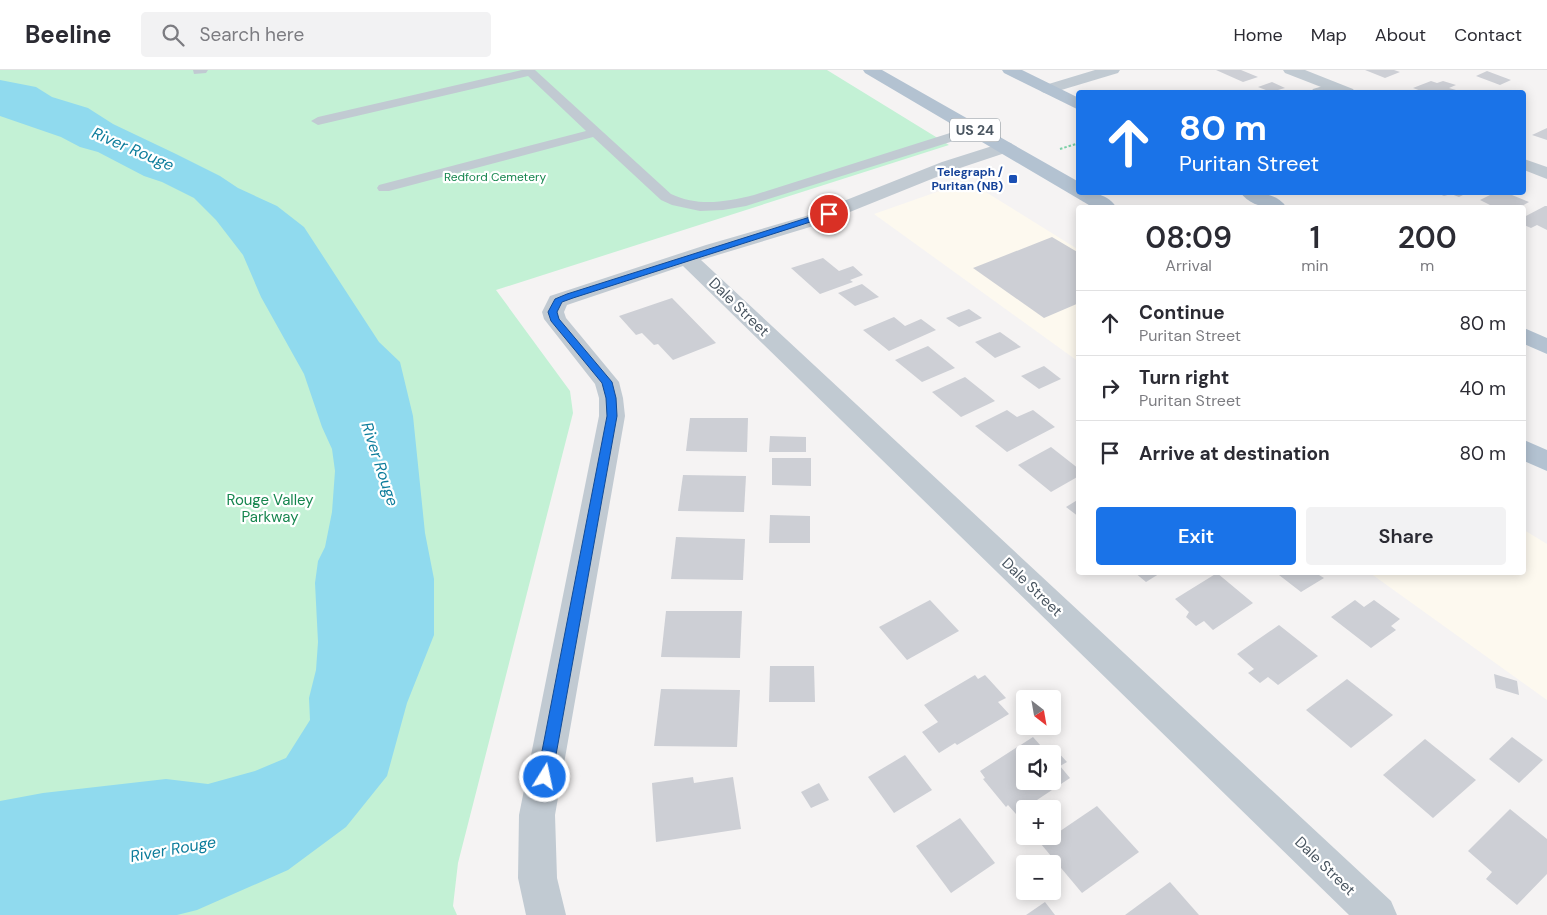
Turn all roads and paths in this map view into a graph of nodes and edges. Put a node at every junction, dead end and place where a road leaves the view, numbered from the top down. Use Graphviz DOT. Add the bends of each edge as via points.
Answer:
graph roads {
  1 [pos="871,70"];
  2 [pos="997,70"];
  3 [pos="1010,70"];
  4 [pos="1112,70"];
  5 [pos="1291,70"];
  6 [pos="529,71"];
  7 [pos="899,77"];
  8 [pos="1032,82"];
  9 [pos="1048,89"];
  10 [pos="1340,90"];
  11 [pos="1076,103"];
  12 [pos="318,121"];
  13 [pos="974,130"];
  14 [pos="596,132"];
  15 [pos="1004,147"];
  16 [pos="1526,165"];
  17 [pos="1547,173"];
  18 [pos="384,188"];
  19 [pos="1076,188"];
  20 [pos="1087,195"];
  21 [pos="1254,195"];
  22 [pos="1103,205"];
  23 [pos="1273,205"];
  24 [pos="687,258"];
  25 [pos="1526,336"];
  26 [pos="1547,347"];
  27 [pos="1526,450"];
  28 [pos="1547,462"];
  29 [pos="546,915"];
  30 [pos="1377,915"];
  1 -- 7 [label="main road, US 24"];
  2 -- 8 [label="main road"];
  3 -- 8 [label="main road"];
  4 -- 9 [label="street"];
  5 -- 10 [label="street"];
  6 -- 12 [label="lane"];
  6 -- 14 [label="lane"];
  7 -- 13 [label="main road, US 24"];
  8 -- 9 [label="main road"];
  9 -- 11 [label="main road"];
  13 -- 14 [label="lane" via="758,199 701,208 679,204 666,197"];
  13 -- 15 [label="main road, US 24"];
  14 -- 18 [label="lane" via="401,179"];
  15 -- 19 [label="main road, US 24"];
  15 -- 24 [label="street" via="814,220"];
  16 -- 17 [label="street"];
  20 -- 22 [label="main road"];
  21 -- 23 [label="main road"];
  24 -- 29 [label="street" via="570,296 558,301 553,312 555,319 606,382 612,416 538,814 539,898"];
  24 -- 30 [label="street, Dale Street"];
  25 -- 26 [label="main road"];
  27 -- 28 [label="main road"];
}
